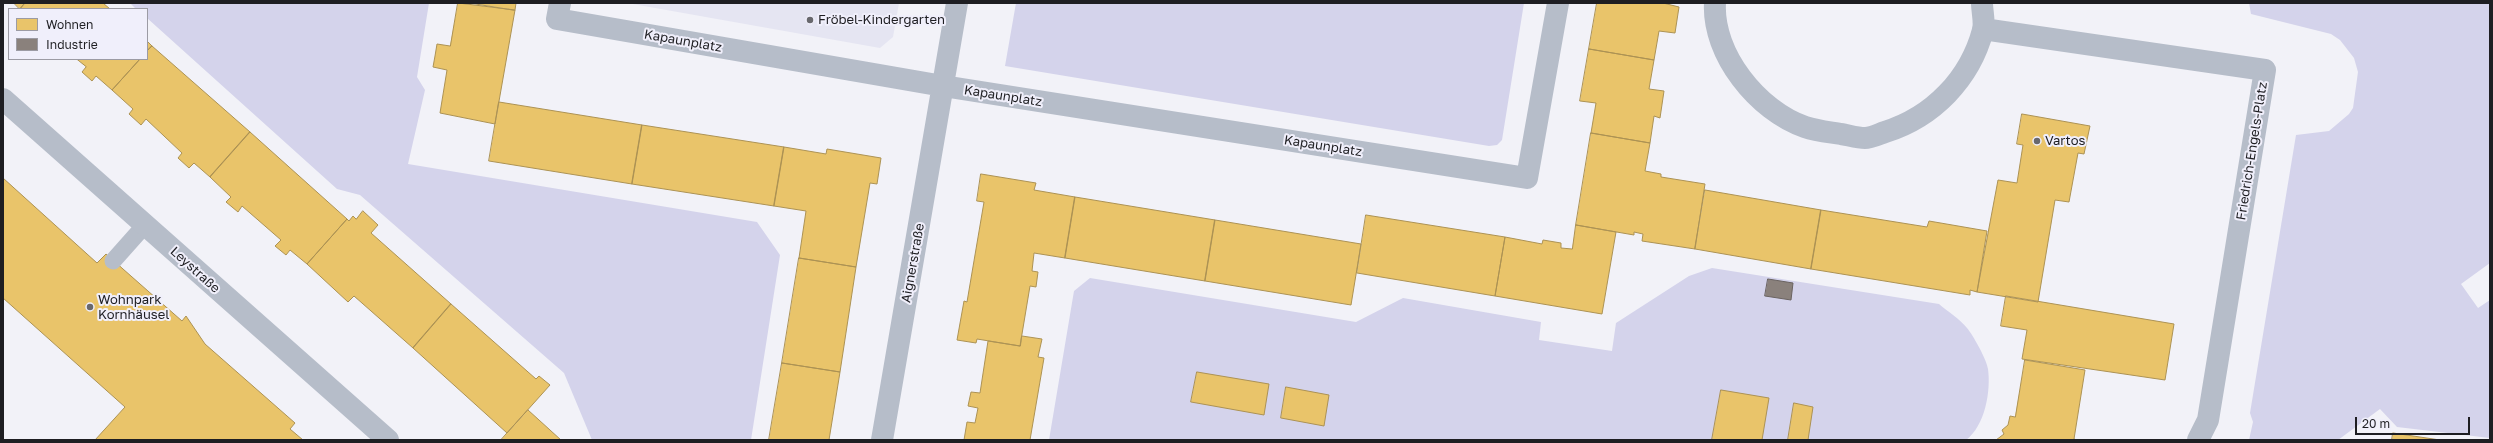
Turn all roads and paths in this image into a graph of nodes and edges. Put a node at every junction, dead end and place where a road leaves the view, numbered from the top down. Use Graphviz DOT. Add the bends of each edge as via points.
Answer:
graph roads {
  1 [pos="560,3"];
  2 [pos="957,3"];
  3 [pos="1558,3"];
  4 [pos="1715,3"];
  5 [pos="1982,3"];
  6 [pos="1983,29"];
  7 [pos="943,86"];
  8 [pos="3,99"];
  9 [pos="145,225"];
  10 [pos="113,261"];
  11 [pos="388,440"];
  12 [pos="882,440"];
  13 [pos="2198,440"];
  1 -- 7 [label="street, Kapaunplatz" via="557,19"];
  2 -- 7 [label="street"];
  3 -- 7 [label="street, Kapaunplatz" via="1527,178"];
  4 -- 6 [label="street" via="1719,38 1738,75 1768,107 1804,127 1865,138 1906,125 1940,102 1960,80 1974,56"];
  5 -- 6 [label="street"];
  6 -- 13 [label="street, Friedrich-Engels-Platz" via="2265,70 2208,420"];
  7 -- 12 [label="street, Aignerstraße"];
  8 -- 9 [label="street, Leystraße"];
  9 -- 10 [label="lane"];
  9 -- 11 [label="street, Leystraße"];
}
